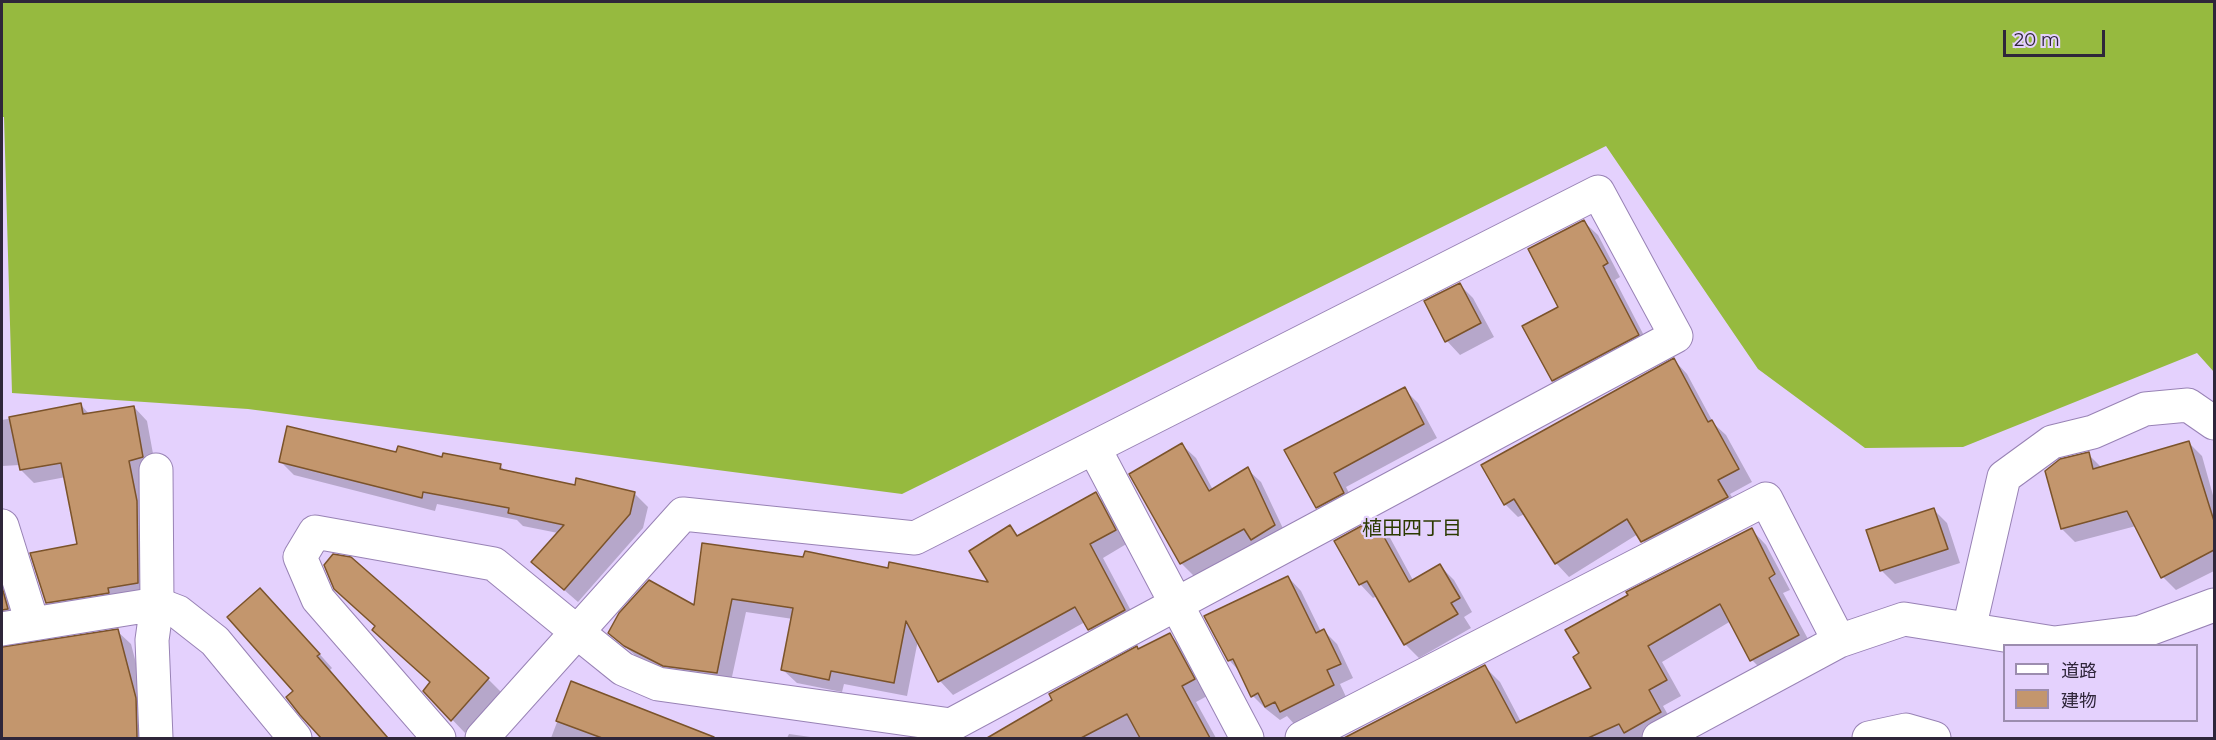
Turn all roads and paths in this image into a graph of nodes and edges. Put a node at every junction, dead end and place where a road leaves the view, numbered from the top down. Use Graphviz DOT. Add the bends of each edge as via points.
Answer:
graph roads {
  1 [pos="2214,423"];
  2 [pos="1094,448"];
  3 [pos="156,470"];
  4 [pos="2,526"];
  5 [pos="157,604"];
  6 [pos="1176,604"];
  7 [pos="2214,605"];
  8 [pos="17,626"];
  9 [pos="1969,629"];
  10 [pos="577,632"];
  11 [pos="1839,641"];
  12 [pos="156,738"];
  13 [pos="295,738"];
  14 [pos="439,738"];
  15 [pos="482,738"];
  16 [pos="1247,738"];
  17 [pos="1302,738"];
  18 [pos="1659,738"];
  19 [pos="1869,738"];
  20 [pos="1934,738"];
  1 -- 9 [label="street" via="2188,405 2145,409 2093,432 2052,441 2004,477"];
  2 -- 6 [label="street"];
  2 -- 6 [label="street" via="1598,192 1676,336"];
  2 -- 10 [label="street" via="915,538 683,514"];
  3 -- 5 [label="street"];
  4 -- 8 [label="street"];
  5 -- 8 [label="street"];
  5 -- 12 [label="street" via="152,640"];
  5 -- 13 [label="street" via="178,612 215,640"];
  6 -- 10 [label="street" via="951,725 658,684 623,669"];
  6 -- 16 [label="street"];
  7 -- 9 [label="street" via="2141,632 2054,643"];
  9 -- 11 [label="street" via="1904,619"];
  10 -- 14 [label="street" via="494,564 315,532 300,556 318,599"];
  10 -- 15 [label="street"];
  11 -- 17 [label="street" via="1766,499"];
  11 -- 18 [label="street"];
  19 -- 20 [label="street" via="1906,730"];
}
